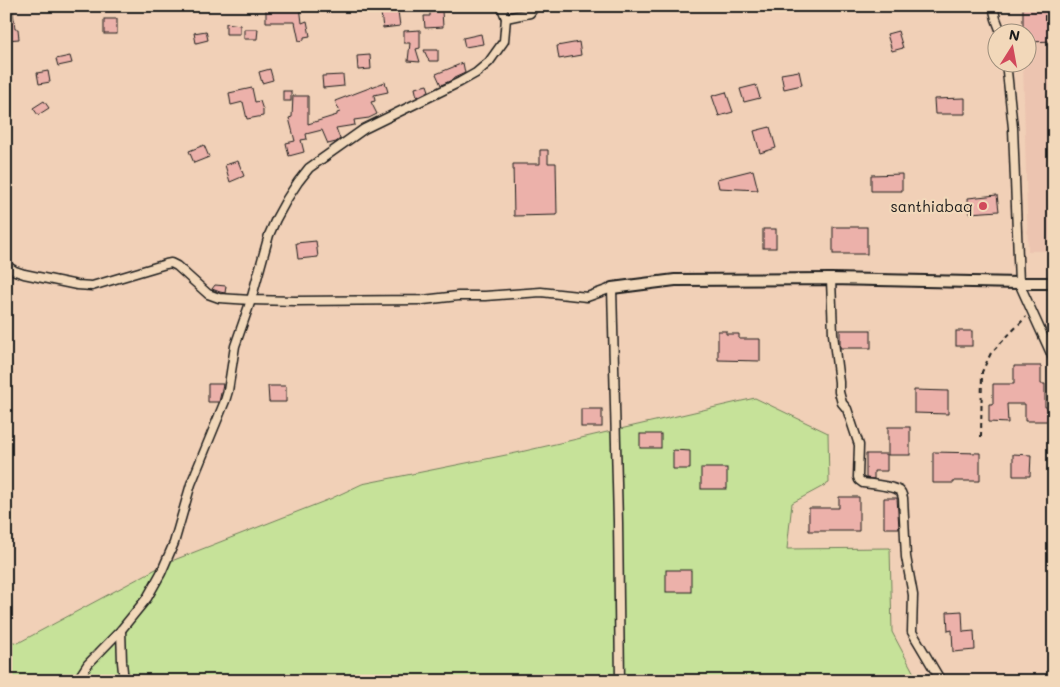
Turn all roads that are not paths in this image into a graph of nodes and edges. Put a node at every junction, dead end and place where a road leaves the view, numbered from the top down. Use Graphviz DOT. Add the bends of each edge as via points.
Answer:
graph roads {
  1 [pos="500,6"];
  2 [pos="535,6"];
  3 [pos="993,6"];
  4 [pos="506,18"];
  5 [pos="997,22"];
  6 [pos="1007,72"];
  7 [pos="6,265"];
  8 [pos="831,279"];
  9 [pos="1019,283"];
  10 [pos="1054,283"];
  11 [pos="612,288"];
  12 [pos="251,300"];
  13 [pos="1054,360"];
  14 [pos="121,630"];
  15 [pos="77,681"];
  16 [pos="124,681"];
  17 [pos="620,681"];
  18 [pos="941,681"];
  1 -- 4 [label="street"];
  2 -- 4 [label="street" via="530,13"];
  3 -- 5 [label="street"];
  4 -- 12 [label="street" via="504,41 476,73 364,129 309,168 276,218"];
  6 -- 9 [label="street" via="1013,128"];
  7 -- 12 [label="street" via="24,274 85,286 171,264 213,297"];
  8 -- 9 [label="street"];
  8 -- 11 [label="street" via="675,280"];
  8 -- 18 [label="street" via="839,392 859,445 858,478 863,483 894,488 902,494 906,557 913,595 912,632"];
  9 -- 10 [label="street"];
  9 -- 13 [label="street"];
  11 -- 12 [label="street" via="587,297 541,292 424,300"];
  11 -- 17 [label="street"];
  12 -- 14 [label="street" via="235,346 226,401 191,484 174,543 148,598"];
  14 -- 15 [label="street" via="88,664"];
  14 -- 16 [label="street"];
}
